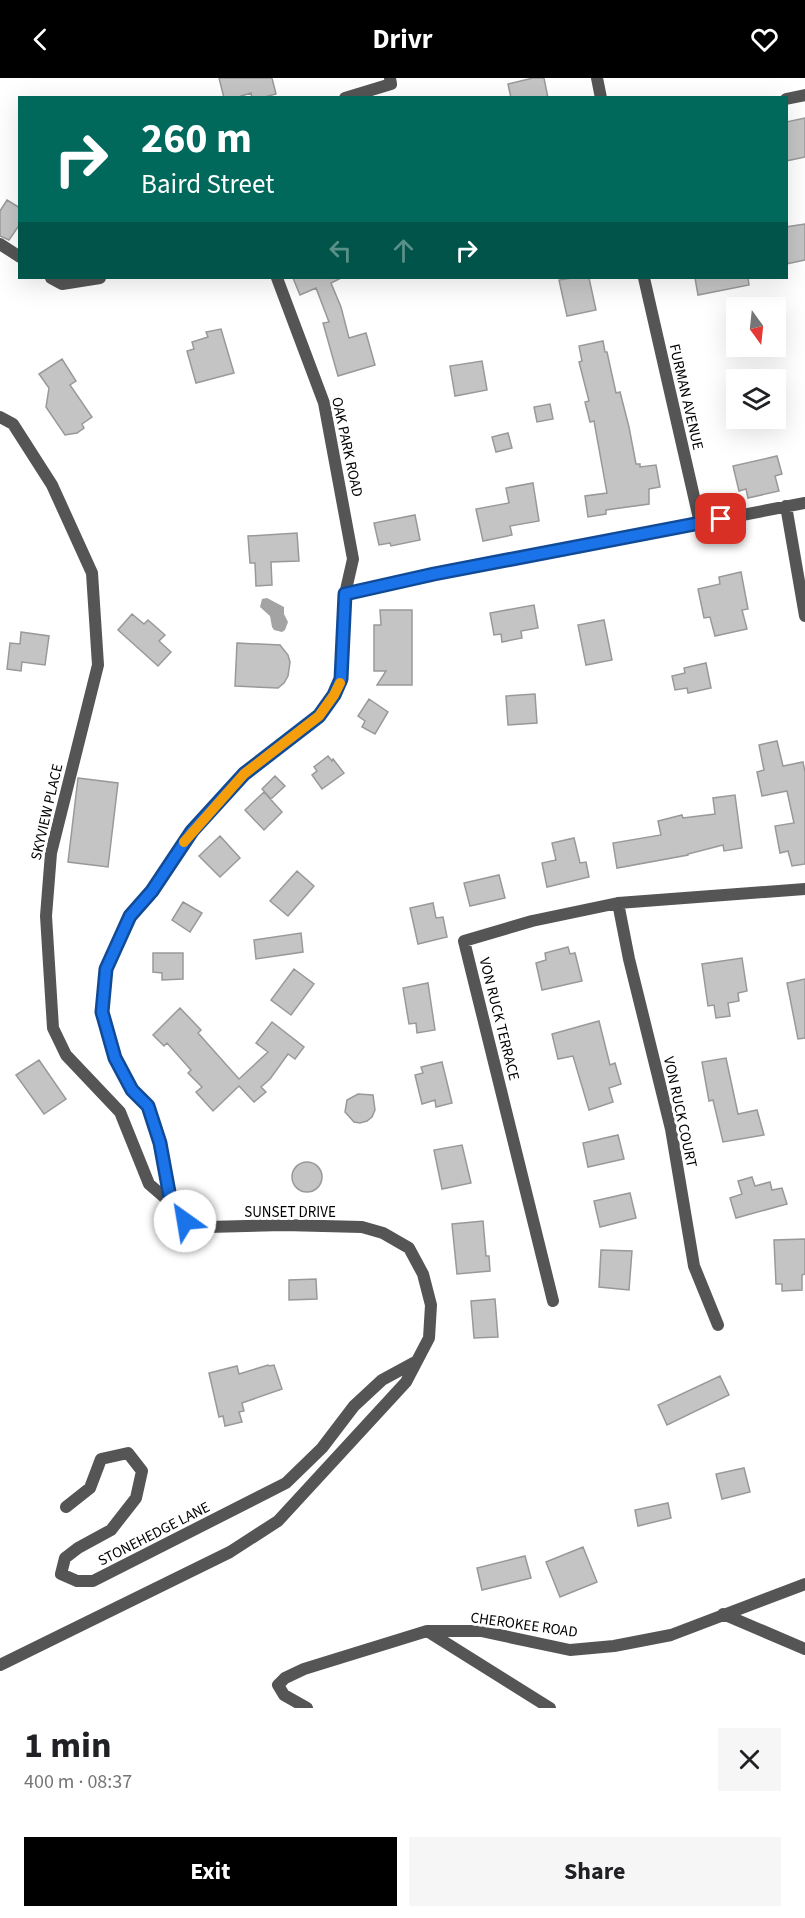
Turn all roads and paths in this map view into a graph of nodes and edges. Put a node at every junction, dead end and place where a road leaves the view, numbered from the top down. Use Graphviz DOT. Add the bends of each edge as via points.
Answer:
graph roads {
  1 [pos="390,78"];
  2 [pos="597,78"];
  3 [pos="805,95"];
  4 [pos="352,96"];
  5 [pos="602,96"];
  6 [pos="788,99"];
  7 [pos="0,244"];
  8 [pos="18,255"];
  9 [pos="53,279"];
  10 [pos="94,279"];
  11 [pos="277,279"];
  12 [pos="644,279"];
  13 [pos="0,417"];
  14 [pos="805,503"];
  15 [pos="786,506"];
  16 [pos="700,523"];
  17 [pos="345,594"];
  18 [pos="805,616"];
  19 [pos="805,889"];
  20 [pos="618,903"];
  21 [pos="171,1203"];
  22 [pos="553,1301"];
  23 [pos="718,1325"];
  24 [pos="418,1360"];
  25 [pos="66,1507"];
  26 [pos="805,1584"];
  27 [pos="723,1614"];
  28 [pos="427,1630"];
  29 [pos="805,1649"];
  30 [pos="0,1665"];
  31 [pos="307,1708"];
  32 [pos="550,1708"];
  1 -- 4 [label="street" via="391,84"];
  2 -- 5 [label="street"];
  3 -- 6 [label="street"];
  7 -- 8 [label="street"];
  9 -- 10 [label="street" via="62,284"];
  11 -- 17 [label="street, OAK PARK ROAD" via="324,403 353,559"];
  12 -- 16 [label="street, FURMAN AVENUE"];
  13 -- 21 [label="street, SKYVIEW PLACE" via="13,424 52,485 92,573 98,665 51,853 46,916 52,1028 66,1055 120,1112 149,1184"];
  14 -- 15 [label="street"];
  15 -- 16 [label="street"];
  15 -- 18 [label="street"];
  16 -- 17 [label="street"];
  17 -- 21 [label="street" via="341,679 334,695 319,716 244,774 192,831 152,891 130,916 106,969 102,1012 115,1058 132,1090 148,1106 160,1143"];
  19 -- 20 [label="street, VON RUCK TERRACE"];
  20 -- 22 [label="street, VON RUCK TERRACE" via="532,921 464,941"];
  20 -- 23 [label="street, VON RUCK COURT" via="671,1129 694,1266"];
  21 -- 24 [label="street, SUNSET DRIVE" via="185,1221 207,1227 362,1227 409,1248 423,1274 431,1305 429,1338"];
  24 -- 25 [label="street, STONEHEDGE LANE" via="382,1380 354,1406 322,1448 286,1483 93,1581 77,1581 61,1574 65,1558 111,1530 136,1498 142,1471 128,1453 101,1459 90,1488"];
  24 -- 30 [label="street, SUNSET DRIVE" via="406,1382 278,1521 230,1552"];
  26 -- 27 [label="street, CHEROKEE ROAD"];
  27 -- 28 [label="street, CHEROKEE ROAD" via="671,1635 570,1650 481,1631"];
  27 -- 29 [label="street"];
  28 -- 31 [label="street, CHEROKEE ROAD" via="304,1669 278,1684 284,1695"];
  28 -- 32 [label="street"];
}
